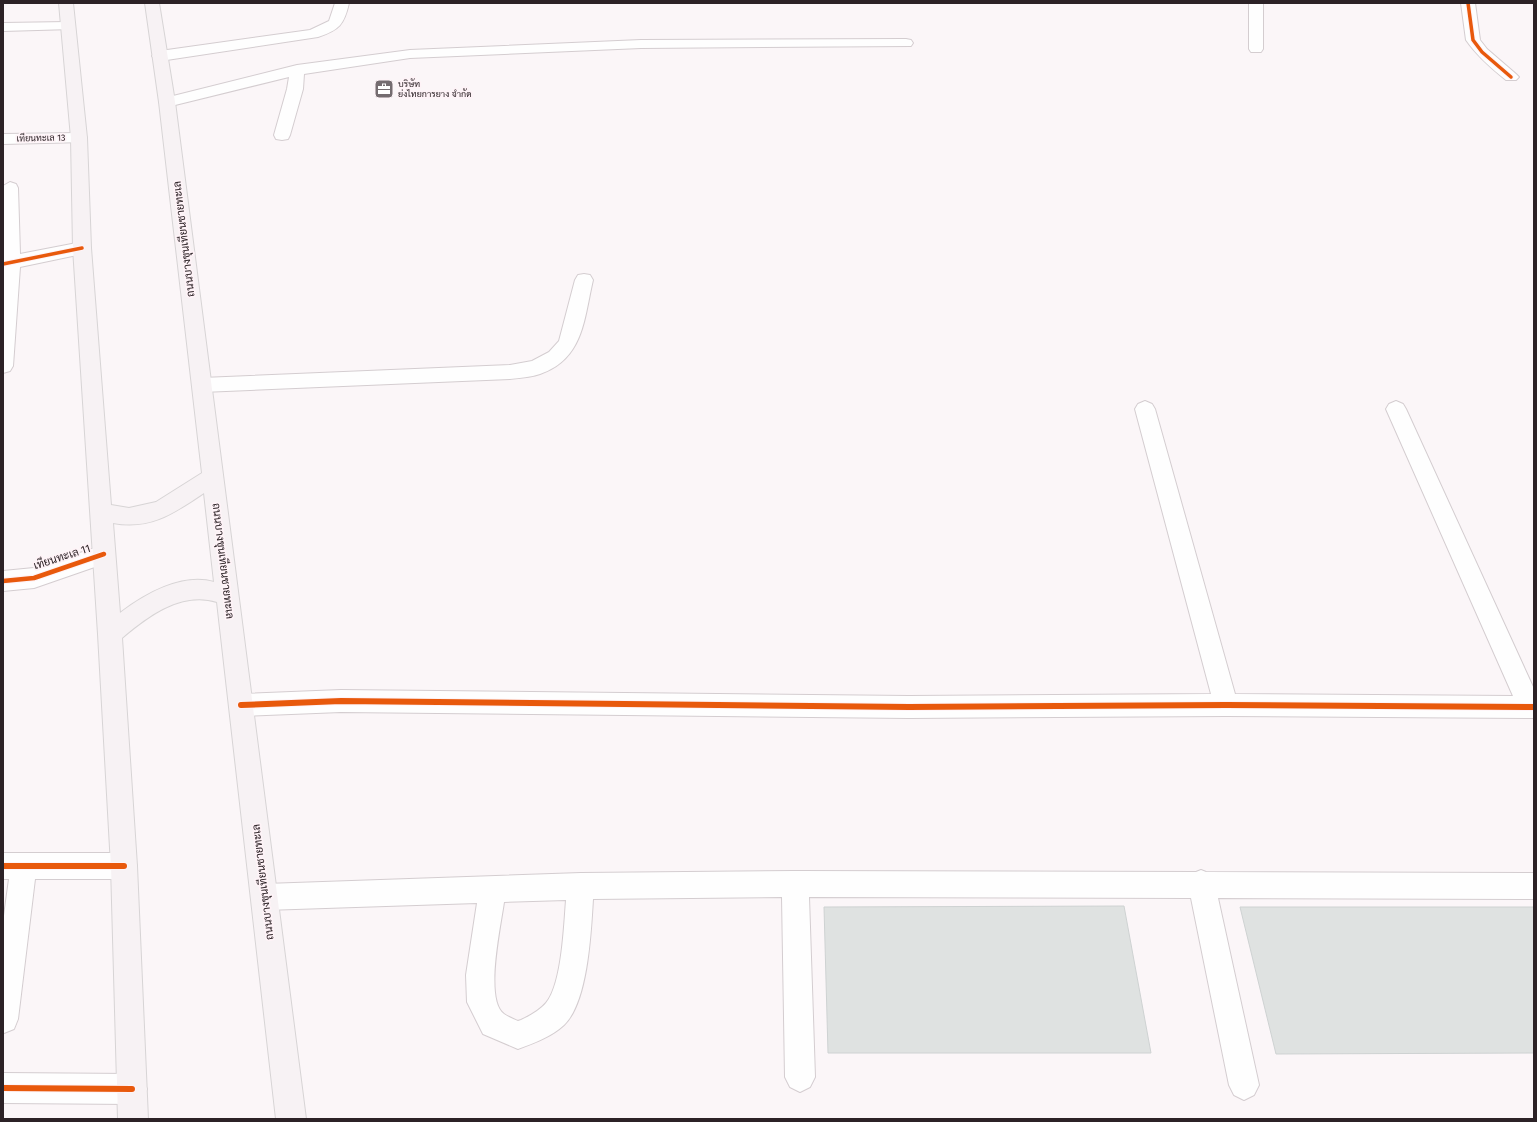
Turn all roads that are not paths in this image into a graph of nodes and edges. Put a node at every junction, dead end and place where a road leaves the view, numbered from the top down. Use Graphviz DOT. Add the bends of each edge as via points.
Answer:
graph roads {
  1 [pos="66,3"];
  2 [pos="152,3"];
  3 [pos="342,3"];
  4 [pos="1256,3"];
  5 [pos="1468,3"];
  6 [pos="67,26"];
  7 [pos="3,28"];
  8 [pos="906,43"];
  9 [pos="1256,49"];
  10 [pos="160,56"];
  11 [pos="297,70"];
  12 [pos="1510,77"];
  13 [pos="167,102"];
  14 [pos="282,134"];
  15 [pos="79,138"];
  16 [pos="3,139"];
  17 [pos="10,188"];
  18 [pos="82,248"];
  19 [pos="7,263"];
  20 [pos="584,280"];
  21 [pos="3,366"];
  22 [pos="202,385"];
  23 [pos="1145,409"];
  24 [pos="1396,409"];
  25 [pos="212,477"];
  26 [pos="100,512"];
  27 [pos="104,554"];
  28 [pos="3,580"];
  29 [pos="228,596"];
  30 [pos="110,634"];
  31 [pos="242,705"];
  32 [pos="1226,705"];
  33 [pos="1532,707"];
  34 [pos="13,866"];
  35 [pos="124,866"];
  36 [pos="1200,883"];
  37 [pos="795,884"];
  38 [pos="581,886"];
  39 [pos="1534,886"];
  40 [pos="493,888"];
  41 [pos="265,897"];
  42 [pos="4,1019"];
  43 [pos="800,1077"];
  44 [pos="1244,1085"];
  45 [pos="3,1088"];
  46 [pos="132,1089"];
  47 [pos="134,1119"];
  48 [pos="291,1119"];
  1 -- 6 [label="main road"];
  2 -- 10 [label="main road, ถนนบางขุนเทียนชายทะเล"];
  3 -- 10 [label="street" via="338,21 332,27 313,34"];
  4 -- 9 [label="street"];
  5 -- 12 [label="street" via="1474,40 1482,52"];
  6 -- 7 [label="street"];
  6 -- 15 [label="main road"];
  8 -- 11 [label="street" via="568,46 410,54"];
  10 -- 13 [label="main road, ถนนบางขุนเทียนชายทะเล"];
  11 -- 13 [label="street"];
  11 -- 14 [label="street" via="295,89"];
  13 -- 22 [label="main road, ถนนบางขุนเทียนชายทะเล"];
  15 -- 16 [label="street, เทียนทะเล 13"];
  15 -- 18 [label="main road"];
  17 -- 19 [label="street"];
  18 -- 19 [label="street"];
  18 -- 26 [label="main road"];
  19 -- 21 [label="street"];
  20 -- 22 [label="street" via="568,344 556,357 536,368 510,372"];
  22 -- 25 [label="main road, ถนนบางขุนเทียนชายทะเล"];
  23 -- 32 [label="street"];
  24 -- 33 [label="street"];
  25 -- 26 [label="main road" via="161,510 129,517"];
  25 -- 29 [label="main road, ถนนบางขุนเทียนชายทะเล"];
  26 -- 27 [label="main road"];
  27 -- 28 [label="street, เทียนทะเล 11" via="34,578"];
  27 -- 30 [label="main road"];
  29 -- 30 [label="main road" via="198,589 161,598"];
  29 -- 31 [label="main road, ถนนบางขุนเทียนชายทะเล"];
  30 -- 35 [label="main road"];
  31 -- 32 [label="street" via="341,701 901,707"];
  31 -- 41 [label="main road, ถนนบางขุนเทียนชายทะเล"];
  32 -- 33 [label="street"];
  34 -- 35 [label="street"];
  34 -- 42 [label="street"];
  35 -- 46 [label="main road"];
  36 -- 37 [label="street"];
  36 -- 39 [label="street"];
  36 -- 44 [label="street"];
  37 -- 38 [label="street"];
  37 -- 43 [label="street"];
  38 -- 40 [label="street"];
  38 -- 40 [label="street" via="570,986 558,1011 541,1026 518,1035 493,1024 480,1002 480,974"];
  40 -- 41 [label="street"];
  41 -- 48 [label="main road, ถนนบางขุนเทียนชายทะเล"];
  45 -- 46 [label="street"];
  46 -- 47 [label="main road"];
}
